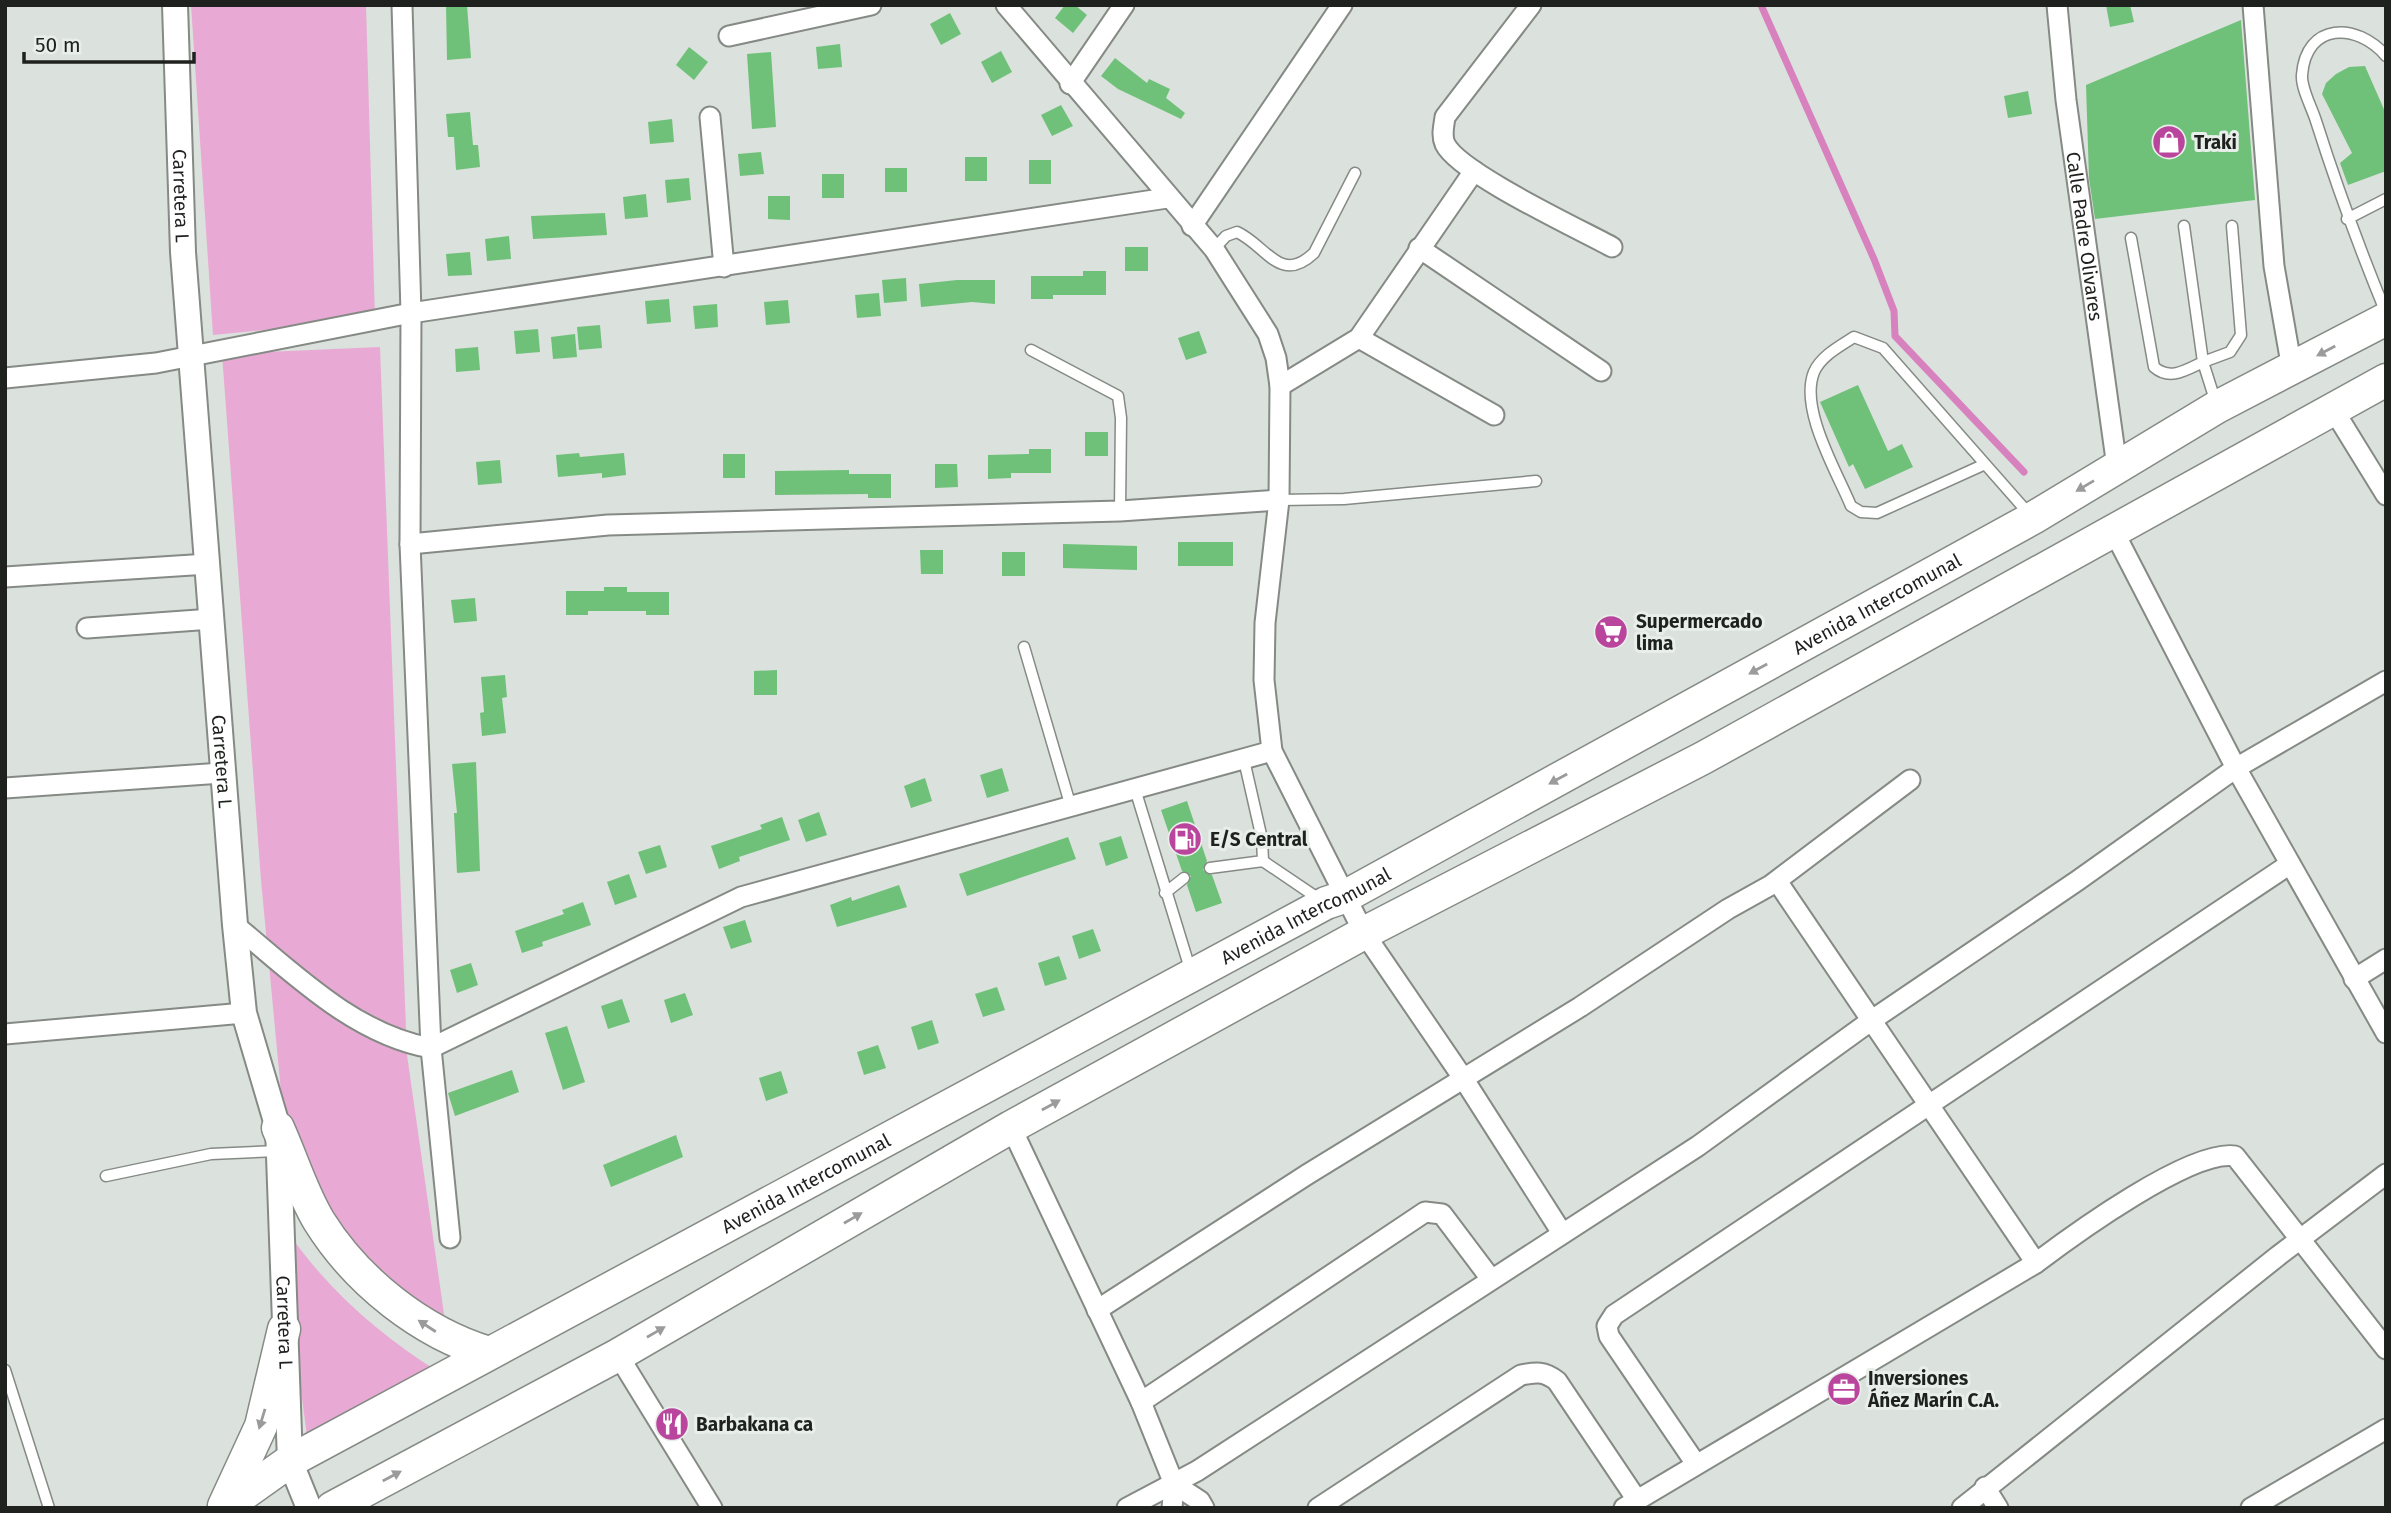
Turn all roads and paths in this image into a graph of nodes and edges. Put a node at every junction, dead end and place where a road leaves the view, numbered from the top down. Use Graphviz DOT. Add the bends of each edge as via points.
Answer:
graph roads {
  1 [pos="175,5"];
  2 [pos="402,5"];
  3 [pos="871,5"];
  4 [pos="1006,5"];
  5 [pos="1124,5"];
  6 [pos="1342,5"];
  7 [pos="1531,5"];
  8 [pos="2057,5"];
  9 [pos="2253,5"];
  10 [pos="729,36"];
  11 [pos="2386,56"];
  12 [pos="1070,83"];
  13 [pos="710,117"];
  14 [pos="1474,171"];
  15 [pos="1355,173"];
  16 [pos="1167,198"];
  17 [pos="2386,200"];
  18 [pos="2347,219"];
  19 [pos="1192,226"];
  20 [pos="2184,226"];
  21 [pos="2232,226"];
  22 [pos="2131,238"];
  23 [pos="1419,247"];
  24 [pos="1612,247"];
  25 [pos="1214,249"];
  26 [pos="724,267"];
  27 [pos="411,313"];
  28 [pos="2386,313"];
  29 [pos="2386,319"];
  30 [pos="1359,338"];
  31 [pos="1031,350"];
  32 [pos="191,357"];
  33 [pos="2203,362"];
  34 [pos="2292,369"];
  35 [pos="1601,371"];
  36 [pos="5,377"];
  37 [pos="2386,380"];
  38 [pos="1280,386"];
  39 [pos="2217,407"];
  40 [pos="2333,409"];
  41 [pos="1494,415"];
  42 [pos="1983,465"];
  43 [pos="2118,467"];
  44 [pos="1536,481"];
  45 [pos="2386,495"];
  46 [pos="1279,500"];
  47 [pos="1120,511"];
  48 [pos="2033,518"];
  49 [pos="2113,530"];
  50 [pos="410,544"];
  51 [pos="208,564"];
  52 [pos="5,577"];
  53 [pos="212,620"];
  54 [pos="87,628"];
  55 [pos="1024,647"];
  56 [pos="2386,681"];
  57 [pos="1272,751"];
  58 [pos="1244,760"];
  59 [pos="2236,768"];
  60 [pos="222,773"];
  61 [pos="1910,780"];
  62 [pos="5,788"];
  63 [pos="1135,789"];
  64 [pos="1071,808"];
  65 [pos="1263,861"];
  66 [pos="2290,864"];
  67 [pos="1210,867"];
  68 [pos="1184,878"];
  69 [pos="1777,881"];
  70 [pos="1165,892"];
  71 [pos="1335,900"];
  72 [pos="235,925"];
  73 [pos="1364,933"];
  74 [pos="2386,959"];
  75 [pos="1192,976"];
  76 [pos="2354,979"];
  77 [pos="244,1013"];
  78 [pos="1872,1020"];
  79 [pos="2386,1033"];
  80 [pos="5,1034"];
  81 [pos="431,1048"];
  82 [pos="1463,1078"];
  83 [pos="1930,1106"];
  84 [pos="1011,1127"];
  85 [pos="278,1140"];
  86 [pos="2386,1174"];
  87 [pos="106,1176"];
  88 [pos="1562,1233"];
  89 [pos="450,1238"];
  90 [pos="2301,1239"];
  91 [pos="2036,1263"];
  92 [pos="1491,1279"];
  93 [pos="1097,1310"];
  94 [pos="284,1329"];
  95 [pos="2386,1349"];
  96 [pos="489,1353"];
  97 [pos="618,1355"];
  98 [pos="5,1370"];
  99 [pos="1141,1402"];
  100 [pos="2386,1429"];
  101 [pos="290,1461"];
  102 [pos="1696,1464"];
  103 [pos="1174,1484"];
  104 [pos="1985,1487"];
  105 [pos="1631,1504"];
  106 [pos="49,1508"];
  107 [pos="224,1508"];
  108 [pos="309,1508"];
  109 [pos="332,1508"];
  110 [pos="712,1508"];
  111 [pos="1127,1508"];
  112 [pos="1172,1508"];
  113 [pos="1204,1508"];
  114 [pos="1318,1508"];
  115 [pos="1962,1508"];
  116 [pos="1998,1508"];
  117 [pos="2251,1508"];
  1 -- 32 [label="street, Carretera L"];
  2 -- 27 [label="street"];
  3 -- 10 [label="street"];
  4 -- 12 [label="street"];
  5 -- 12 [label="street"];
  6 -- 19 [label="street"];
  7 -- 14 [label="street" via="1446,117 1446,146"];
  8 -- 43 [label="street, Calle Padre Olivares" via="2066,100"];
  9 -- 34 [label="street" via="2274,265"];
  11 -- 18 [label="lane" via="2374,42 2347,30 2322,35 2309,52 2301,76"];
  12 -- 16 [label="street"];
  13 -- 26 [label="street"];
  14 -- 23 [label="street"];
  14 -- 24 [label="street"];
  15 -- 25 [label="lane" via="1306,261 1294,267 1281,266 1237,232"];
  16 -- 19 [label="street"];
  16 -- 26 [label="street"];
  17 -- 18 [label="lane"];
  18 -- 28 [label="lane"];
  19 -- 25 [label="street"];
  20 -- 33 [label="lane"];
  21 -- 33 [label="lane" via="2241,335 2231,352"];
  22 -- 33 [label="lane" via="2154,368 2172,375"];
  23 -- 30 [label="street"];
  23 -- 35 [label="street"];
  25 -- 38 [label="street" via="1268,334"];
  26 -- 27 [label="street"];
  27 -- 32 [label="street"];
  27 -- 50 [label="street"];
  29 -- 34 [label="main road, Avenida Intercomunal, one-way"];
  30 -- 38 [label="street"];
  30 -- 41 [label="street"];
  31 -- 47 [label="lane" via="1118,396"];
  32 -- 36 [label="street"];
  32 -- 51 [label="street, Carretera L"];
  33 -- 39 [label="lane"];
  34 -- 39 [label="main road, Avenida Intercomunal"];
  37 -- 40 [label="main road"];
  38 -- 46 [label="street"];
  39 -- 43 [label="main road, Avenida Intercomunal"];
  40 -- 45 [label="street"];
  40 -- 49 [label="main road"];
  42 -- 42 [label="lane" via="1883,348 1854,337 1824,358 1813,374 1812,415 1851,506 1861,512 1877,513"];
  42 -- 48 [label="lane"];
  43 -- 48 [label="main road, Avenida Intercomunal, one-way"];
  44 -- 46 [label="lane" via="1344,499"];
  46 -- 47 [label="street"];
  46 -- 57 [label="street" via="1265,634 1264,680"];
  47 -- 50 [label="street" via="608,525"];
  48 -- 71 [label="main road, Avenida Intercomunal, one-way"];
  49 -- 59 [label="street"];
  49 -- 73 [label="main road" via="1703,758"];
  50 -- 81 [label="street"];
  51 -- 52 [label="street"];
  51 -- 53 [label="street, Carretera L"];
  53 -- 54 [label="street"];
  53 -- 60 [label="street, Carretera L"];
  55 -- 64 [label="lane"];
  56 -- 59 [label="street"];
  57 -- 58 [label="street"];
  57 -- 71 [label="street"];
  58 -- 63 [label="street"];
  58 -- 65 [label="lane"];
  59 -- 66 [label="street"];
  59 -- 78 [label="street"];
  60 -- 62 [label="street"];
  60 -- 72 [label="street, Carretera L"];
  61 -- 69 [label="street"];
  63 -- 64 [label="street"];
  63 -- 70 [label="lane"];
  64 -- 81 [label="street" via="741,897"];
  65 -- 67 [label="lane"];
  65 -- 71 [label="lane"];
  66 -- 76 [label="street"];
  66 -- 83 [label="street"];
  68 -- 70 [label="lane"];
  69 -- 78 [label="street"];
  69 -- 82 [label="street"];
  70 -- 75 [label="lane"];
  71 -- 73 [label="street"];
  71 -- 75 [label="main road, Avenida Intercomunal"];
  72 -- 77 [label="street, Carretera L"];
  72 -- 81 [label="street" via="339,1007 398,1041"];
  73 -- 82 [label="street"];
  84 -- 73 [label="main road, one-way"];
  74 -- 76 [label="street"];
  75 -- 96 [label="main road, Avenida Intercomunal"];
  76 -- 79 [label="street"];
  77 -- 80 [label="street"];
  77 -- 85 [label="street, Carretera L"];
  78 -- 83 [label="street"];
  78 -- 88 [label="street" via="1698,1146"];
  81 -- 89 [label="street"];
  82 -- 88 [label="street"];
  82 -- 93 [label="street"];
  83 -- 91 [label="street"];
  83 -- 102 [label="street" via="1610,1321 1609,1336"];
  84 -- 93 [label="street"];
  97 -- 84 [label="main road, one-way"];
  85 -- 87 [label="lane"];
  85 -- 94 [label="street, Carretera L"];
  96 -- 85 [label="main road, one-way" via="458,1344 428,1327 360,1272 320,1222"];
  86 -- 90 [label="street"];
  88 -- 92 [label="street"];
  90 -- 91 [label="street" via="2235,1156 2225,1155 2176,1172 2075,1233"];
  90 -- 95 [label="street"];
  90 -- 104 [label="street"];
  91 -- 102 [label="street"];
  92 -- 99 [label="street" via="1442,1214 1425,1212"];
  92 -- 103 [label="street"];
  93 -- 99 [label="street"];
  94 -- 101 [label="street, Carretera L"];
  94 -- 107 [label="main road, one-way" via="261,1426"];
  96 -- 101 [label="main road, Avenida Intercomunal"];
  109 -- 97 [label="main road, one-way"];
  97 -- 110 [label="street"];
  98 -- 106 [label="lane"];
  99 -- 103 [label="street"];
  100 -- 117 [label="street"];
  101 -- 107 [label="main road, Avenida Intercomunal"];
  101 -- 108 [label="street, Carretera L"];
  102 -- 105 [label="street"];
  103 -- 111 [label="street"];
  103 -- 112 [label="street"];
  103 -- 113 [label="street"];
  104 -- 115 [label="street"];
  104 -- 116 [label="street"];
  105 -- 114 [label="street" via="1557,1381 1545,1372 1535,1372 1521,1375"];
}
